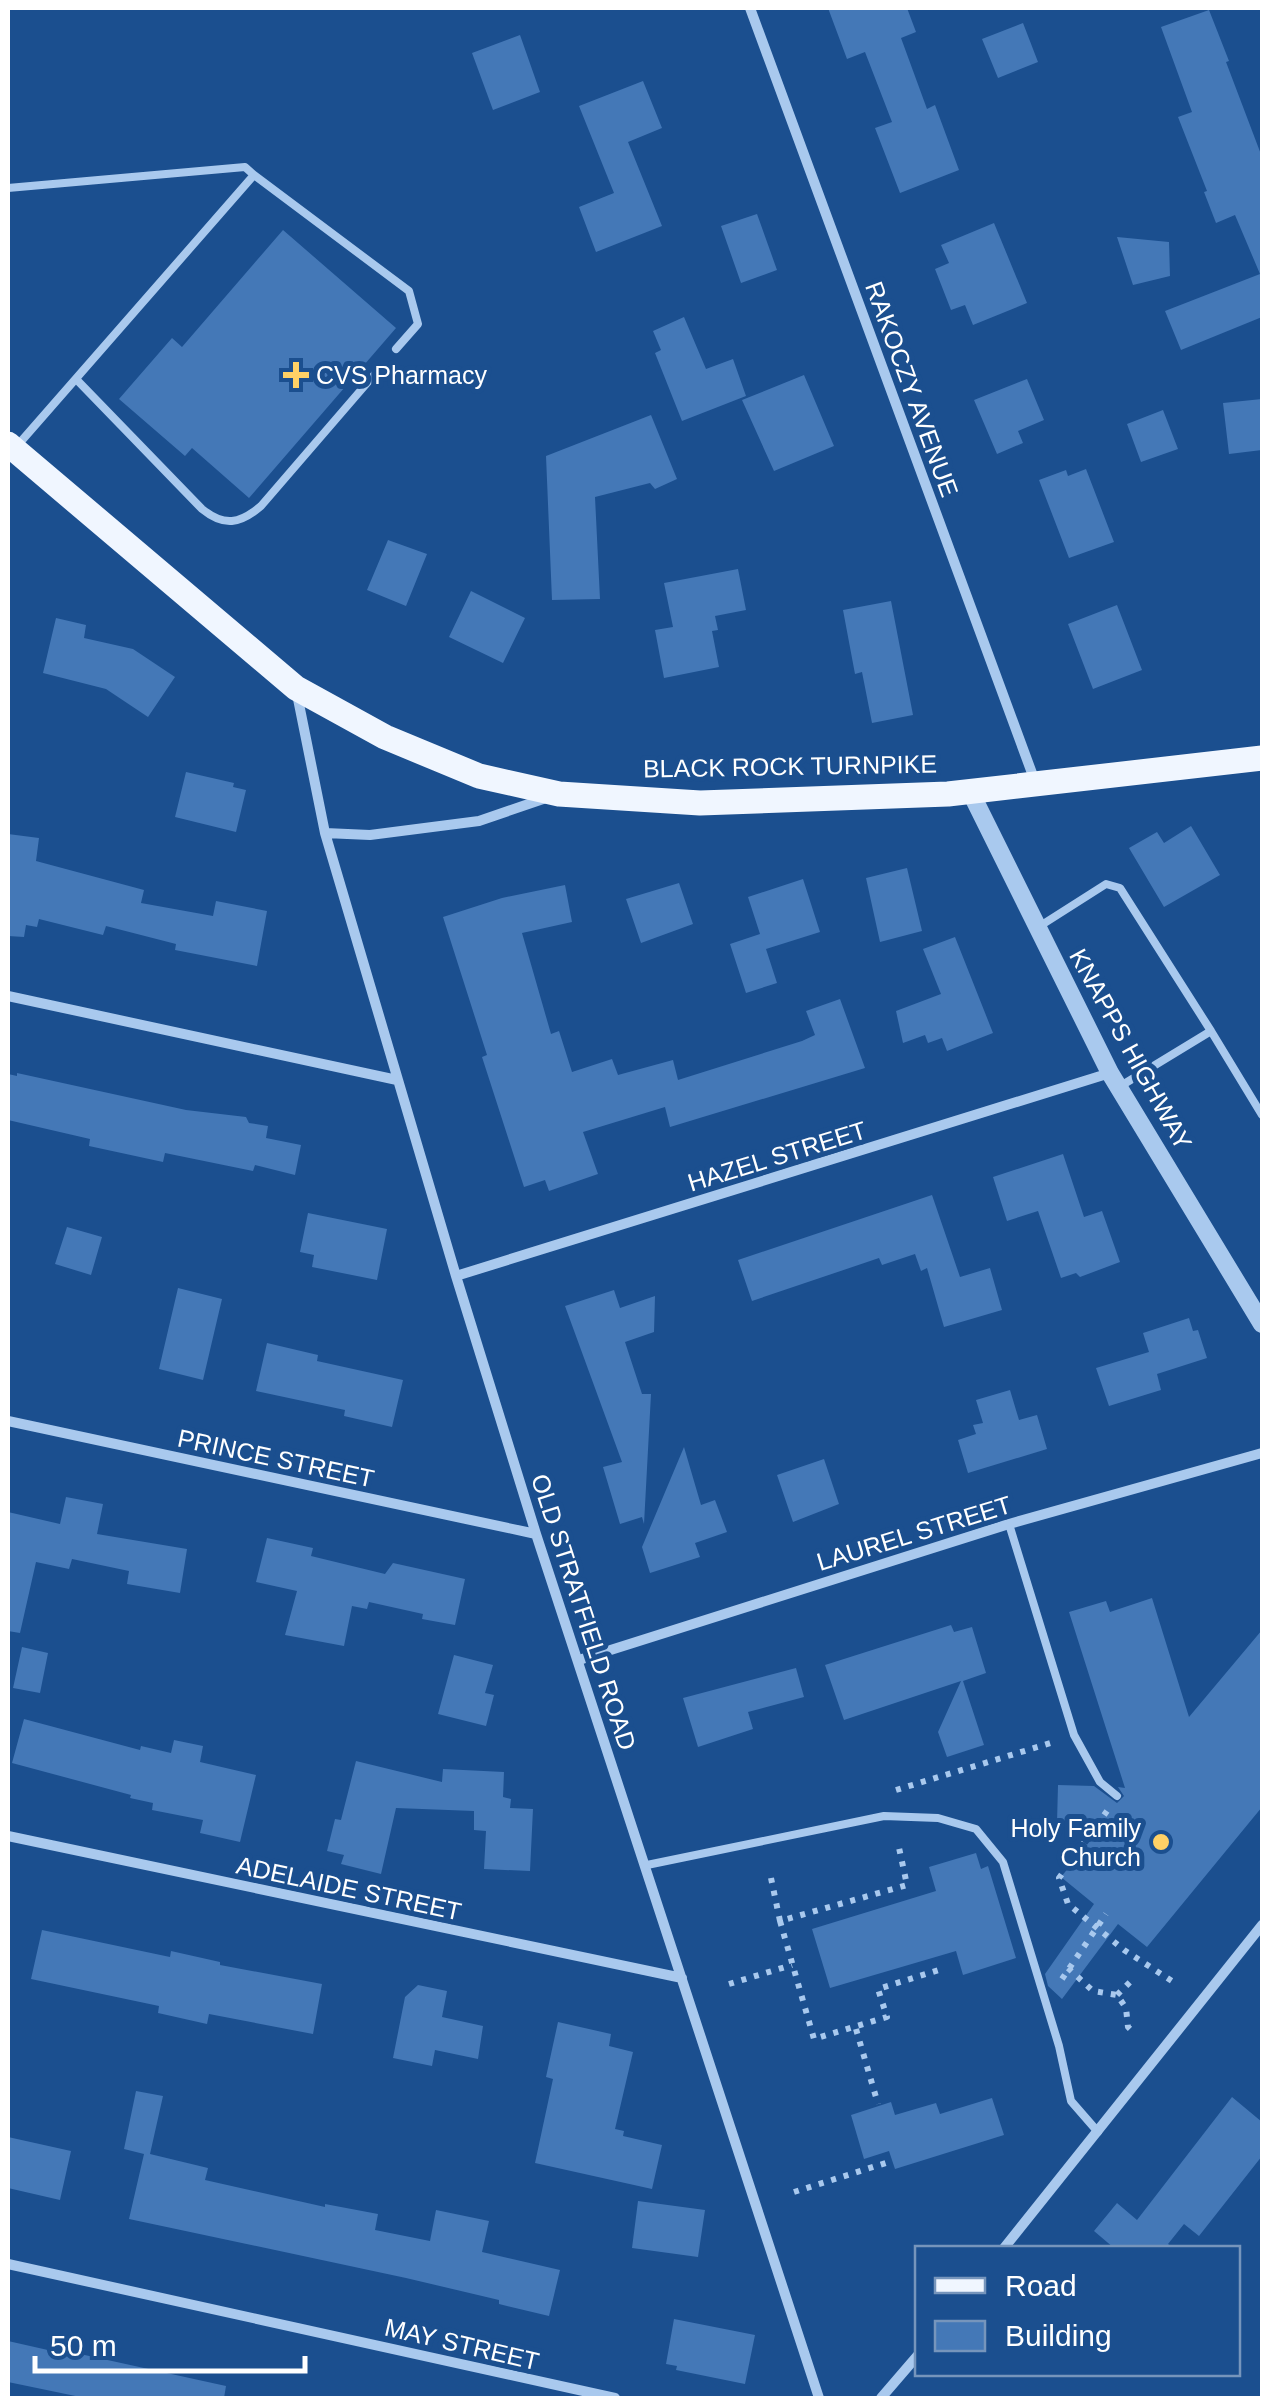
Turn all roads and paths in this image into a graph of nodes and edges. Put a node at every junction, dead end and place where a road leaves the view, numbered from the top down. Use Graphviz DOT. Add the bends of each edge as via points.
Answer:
graph roads {
  1 [pos="750,8"];
  2 [pos="254,175"];
  3 [pos="8,188"];
  4 [pos="396,349"];
  5 [pos="380,368"];
  6 [pos="76,379"];
  7 [pos="11,446"];
  8 [pos="296,688"];
  9 [pos="1262,758"];
  10 [pos="1037,785"];
  11 [pos="969,790"];
  12 [pos="558,794"];
  13 [pos="325,833"];
  14 [pos="1036,928"];
  15 [pos="8,996"];
  16 [pos="1211,1031"];
  17 [pos="397,1080"];
  18 [pos="1115,1080"];
  19 [pos="1262,1114"];
  20 [pos="456,1276"];
  21 [pos="1262,1324"];
  22 [pos="8,1421"];
  23 [pos="1262,1453"];
  24 [pos="1009,1524"];
  25 [pos="536,1534"];
  26 [pos="579,1660"];
  27 [pos="1074,1736"];
  28 [pos="896,1790"];
  29 [pos="1117,1796"];
  30 [pos="8,1836"];
  31 [pos="898,1843"];
  32 [pos="646,1865"];
  33 [pos="771,1878"];
  34 [pos="1106,1914"];
  35 [pos="780,1921"];
  36 [pos="1262,1925"];
  37 [pos="1096,1928"];
  38 [pos="792,1965"];
  39 [pos="1067,1968"];
  40 [pos="942,1969"];
  41 [pos="682,1978"];
  42 [pos="1131,1980"];
  43 [pos="1172,1980"];
  44 [pos="729,1984"];
  45 [pos="1118,1996"];
  46 [pos="1048,2008"];
  47 [pos="856,2029"];
  48 [pos="1132,2030"];
  49 [pos="878,2104"];
  50 [pos="1098,2132"];
  51 [pos="892,2161"];
  52 [pos="794,2192"];
  53 [pos="1006,2246"];
  54 [pos="8,2264"];
  55 [pos="915,2358"];
  56 [pos="615,2398"];
  57 [pos="819,2398"];
  58 [pos="880,2398"];
  1 -- 10 [label="street, RAKOCZY AVENUE"];
  2 -- 3 [label="lane" via="244,167"];
  2 -- 4 [label="lane" via="409,291 418,324"];
  2 -- 6 [label="lane"];
  5 -- 6 [label="lane" via="261,506 227,523 202,508"];
  6 -- 7 [label="lane"];
  7 -- 8 [label="main road, BLACK ROCK TURNPIKE"];
  8 -- 12 [label="main road, BLACK ROCK TURNPIKE" via="385,737 479,776"];
  8 -- 13 [label="street, OLD STRATFIELD ROAD"];
  9 -- 10 [label="main road, BLACK ROCK TURNPIKE"];
  10 -- 11 [label="main road, BLACK ROCK TURNPIKE"];
  11 -- 12 [label="main road, BLACK ROCK TURNPIKE" via="700,803"];
  11 -- 14 [label="street, KNAPPS HIGHWAY"];
  12 -- 13 [label="street" via="480,821 370,835"];
  13 -- 17 [label="street, OLD STRATFIELD ROAD"];
  14 -- 16 [label="lane" via="1106,884 1120,888"];
  14 -- 18 [label="street, KNAPPS HIGHWAY"];
  15 -- 17 [label="street"];
  16 -- 18 [label="lane"];
  16 -- 19 [label="lane"];
  17 -- 20 [label="street, OLD STRATFIELD ROAD"];
  18 -- 20 [label="street, HAZEL STREET"];
  18 -- 21 [label="street, KNAPPS HIGHWAY"];
  20 -- 25 [label="street, OLD STRATFIELD ROAD"];
  22 -- 25 [label="street, PRINCE STREET"];
  23 -- 24 [label="street, LAUREL STREET"];
  24 -- 26 [label="street, LAUREL STREET"];
  24 -- 27 [label="lane"];
  25 -- 26 [label="street, OLD STRATFIELD ROAD"];
  26 -- 32 [label="street, OLD STRATFIELD ROAD"];
  27 -- 28 [label="path"];
  27 -- 29 [label="lane" via="1100,1782"];
  29 -- 37 [label="path" via="1060,1878 1068,1904"];
  30 -- 41 [label="street, ADELAIDE STREET"];
  31 -- 35 [label="path" via="907,1885"];
  32 -- 41 [label="street, OLD STRATFIELD ROAD"];
  32 -- 46 [label="lane" via="884,1816 938,1818 976,1829 1003,1862"];
  33 -- 35 [label="path"];
  34 -- 37 [label="path"];
  35 -- 38 [label="path"];
  36 -- 50 [label="street"];
  37 -- 39 [label="path"];
  37 -- 43 [label="path"];
  38 -- 44 [label="path"];
  38 -- 47 [label="path" via="814,2039"];
  39 -- 45 [label="path" via="1093,1990"];
  39 -- 46 [label="path"];
  40 -- 47 [label="path" via="878,1989 887,2017"];
  41 -- 57 [label="street, OLD STRATFIELD ROAD"];
  42 -- 45 [label="path"];
  45 -- 48 [label="path"];
  46 -- 50 [label="lane" via="1071,2100"];
  47 -- 49 [label="path"];
  50 -- 53 [label="street"];
  51 -- 52 [label="path"];
  54 -- 56 [label="street, MAY STREET"];
  55 -- 58 [label="street"];
}
